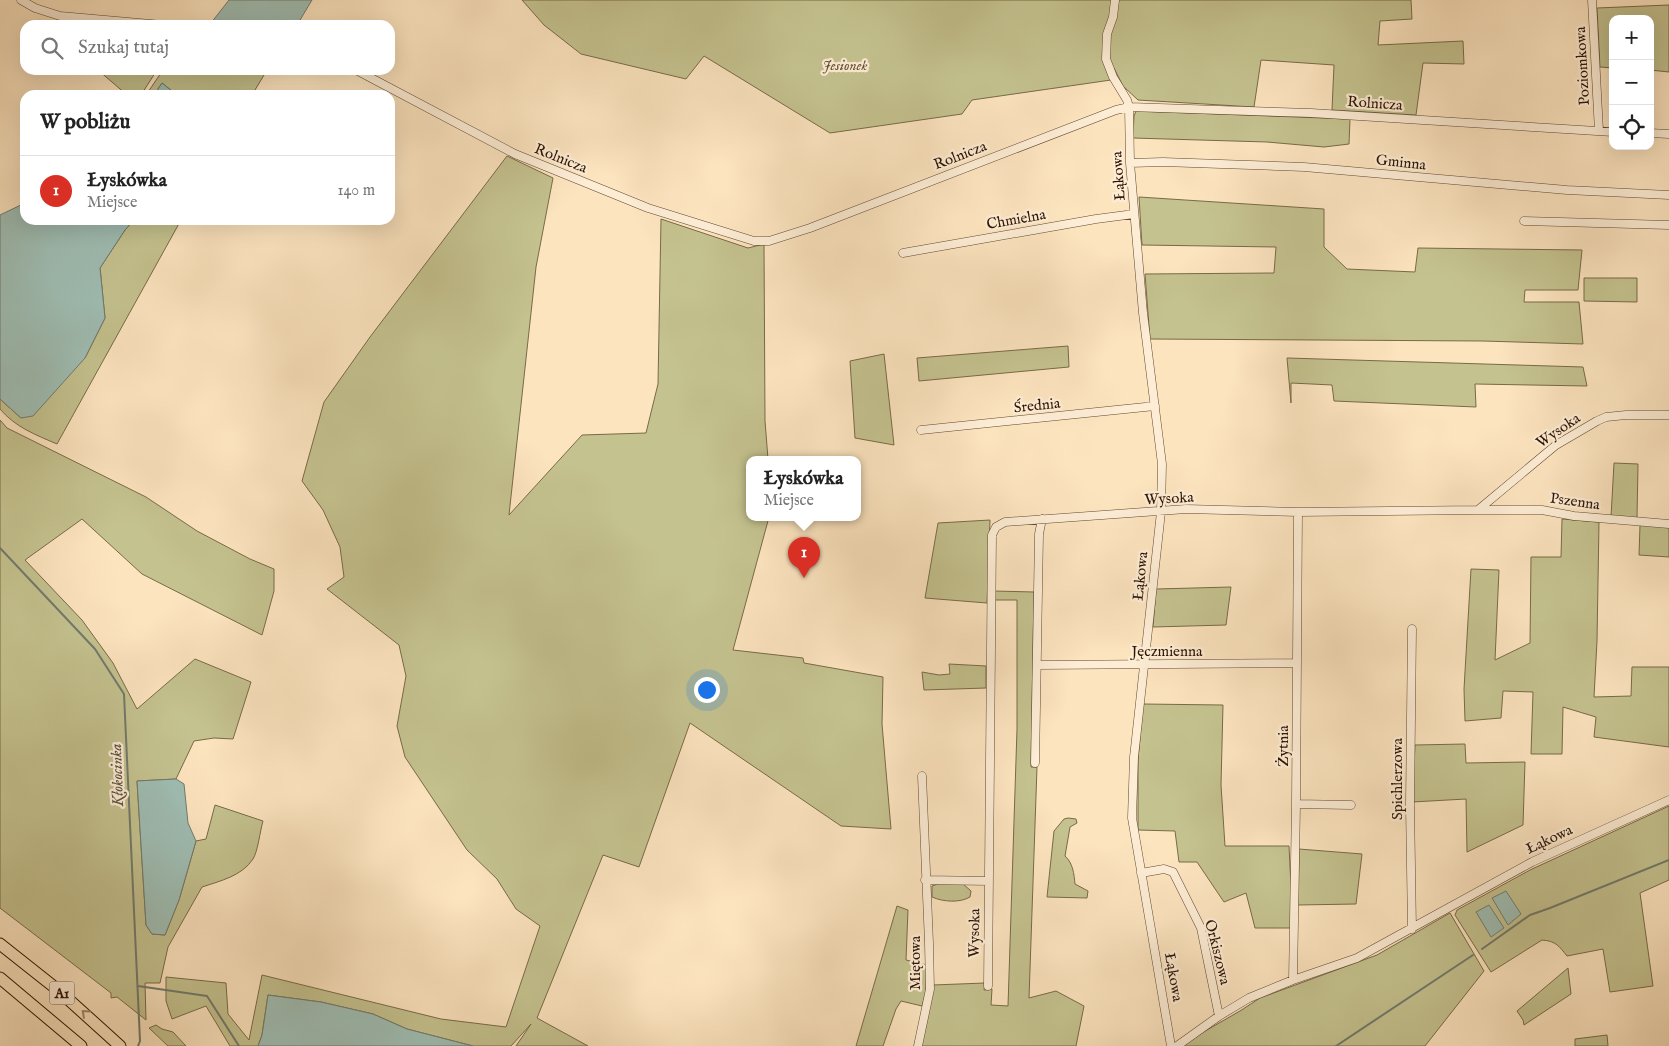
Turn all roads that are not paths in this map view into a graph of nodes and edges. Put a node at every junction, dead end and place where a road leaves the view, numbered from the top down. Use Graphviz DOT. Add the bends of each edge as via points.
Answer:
graph roads {
  1 [pos="21,0"];
  2 [pos="1115,0"];
  3 [pos="1592,0"];
  4 [pos="105,20"];
  5 [pos="365,75"];
  6 [pos="394,90"];
  7 [pos="395,91"];
  8 [pos="1129,107"];
  9 [pos="1599,131"];
  10 [pos="1609,132"];
  11 [pos="1654,133"];
  12 [pos="1669,134"];
  13 [pos="1130,163"];
  14 [pos="1669,195"];
  15 [pos="1134,214"];
  16 [pos="1524,221"];
  17 [pos="1669,225"];
  18 [pos="903,253"];
  19 [pos="1155,406"];
  20 [pos="1669,415"];
  21 [pos="920,430"];
  22 [pos="1478,510"];
  23 [pos="1161,512"];
  24 [pos="1298,512"];
  25 [pos="1042,519"];
  26 [pos="1669,524"];
  27 [pos="1412,629"];
  28 [pos="1297,663"];
  29 [pos="1037,665"];
  30 [pos="1144,665"];
  31 [pos="1035,762"];
  32 [pos="922,776"];
  33 [pos="1669,800"];
  34 [pos="1296,804"];
  35 [pos="1351,805"];
  36 [pos="1141,873"];
  37 [pos="925,880"];
  38 [pos="989,881"];
  39 [pos="1412,929"];
  40 [pos="0,944"];
  41 [pos="0,978"];
  42 [pos="1293,980"];
  43 [pos="988,986"];
  44 [pos="1219,1016"];
  45 [pos="81,1046"];
  46 [pos="120,1046"];
  47 [pos="918,1046"];
  48 [pos="1172,1046"];
  49 [pos="1177,1046"];
  1 -- 4 [label="street" via="60,16"];
  2 -- 8 [label="street" via="1107,34 1106,58"];
  3 -- 9 [label="street, Poziomkowa"];
  5 -- 6 [label="street, Rolnicza"];
  7 -- 8 [label="street, Rolnicza" via="515,154 648,208 758,242 810,228"];
  8 -- 9 [label="street, Rolnicza" via="1311,113"];
  8 -- 13 [label="street, Łąkowa"];
  9 -- 10 [label="street, Rolnicza"];
  11 -- 12 [label="street"];
  13 -- 14 [label="street, Gminna" via="1304,167"];
  13 -- 15 [label="street, Łąkowa"];
  15 -- 18 [label="street, Chmielna"];
  15 -- 19 [label="street, Łąkowa"];
  16 -- 17 [label="street"];
  19 -- 21 [label="street, Średnia"];
  19 -- 23 [label="street, Łąkowa" via="1162,464"];
  20 -- 22 [label="street, Wysoka" via="1626,415 1597,420 1556,445"];
  22 -- 24 [label="street, Wysoka"];
  22 -- 26 [label="street, Pszenna" via="1542,510"];
  23 -- 24 [label="street, Wysoka" via="1186,509"];
  23 -- 25 [label="street, Wysoka"];
  23 -- 30 [label="street, Łąkowa"];
  24 -- 28 [label="street, Żytnia"];
  25 -- 29 [label="street"];
  25 -- 38 [label="street, Wysoka" via="1005,522 996,527 992,535"];
  27 -- 39 [label="street, Spichlerzowa"];
  28 -- 30 [label="street, Jęczmienna"];
  28 -- 34 [label="street, Żytnia"];
  29 -- 30 [label="street, Jęczmienna"];
  29 -- 31 [label="street"];
  30 -- 36 [label="street, Łąkowa" via="1132,789 1132,818"];
  32 -- 37 [label="street, Miętowa"];
  33 -- 39 [label="street, Łąkowa" via="1532,862"];
  34 -- 35 [label="street"];
  34 -- 42 [label="street, Żytnia"];
  36 -- 44 [label="street, Orkiszowa" via="1164,869 1172,872 1201,928"];
  36 -- 48 [label="street, Łąkowa"];
  37 -- 38 [label="street"];
  37 -- 47 [label="street, Miętowa" via="930,989"];
  38 -- 43 [label="street, Wysoka"];
  39 -- 42 [label="street, Łąkowa" via="1357,958"];
  46 -- 40 [label="highway, A1, one-way" via="58,990"];
  41 -- 45 [label="highway, A1"];
  42 -- 44 [label="street, Łąkowa" via="1249,998"];
  44 -- 49 [label="street, Łąkowa"];
}
